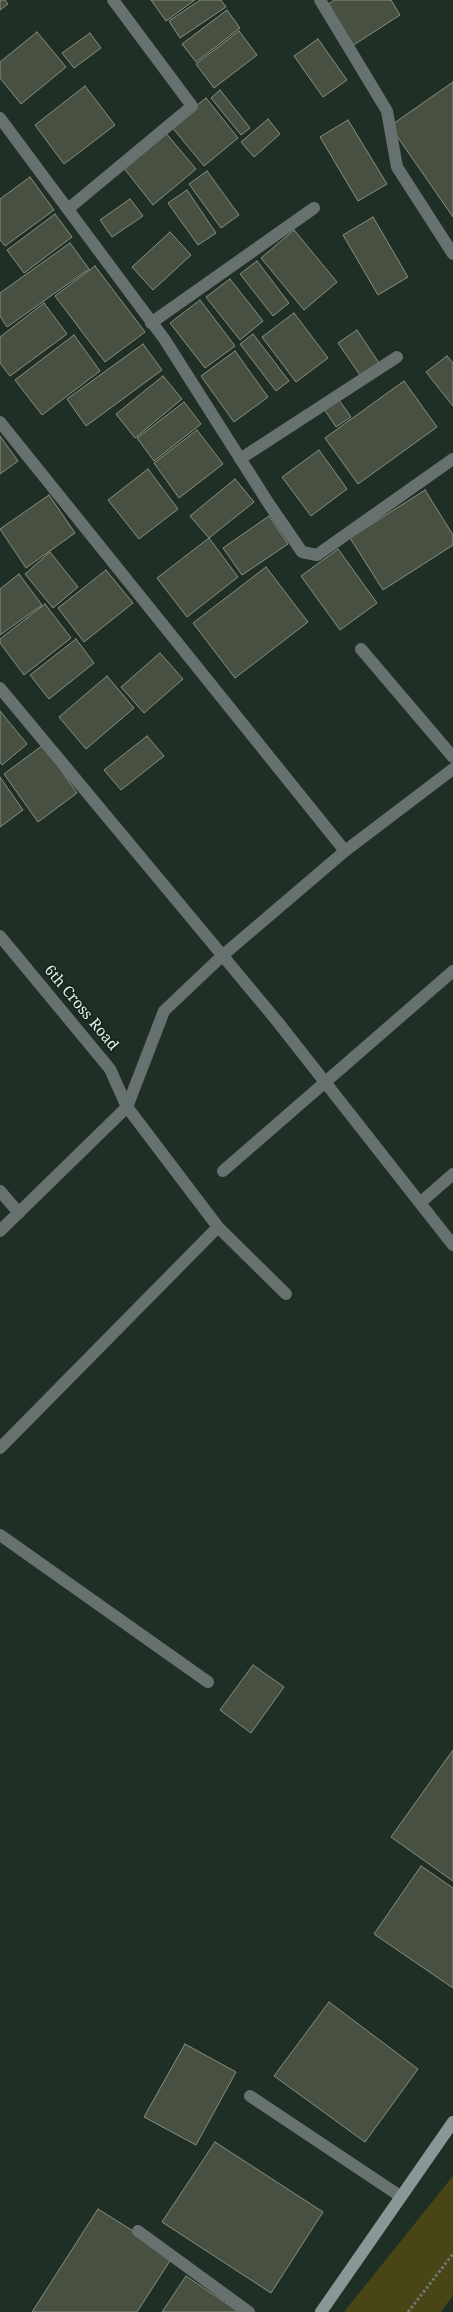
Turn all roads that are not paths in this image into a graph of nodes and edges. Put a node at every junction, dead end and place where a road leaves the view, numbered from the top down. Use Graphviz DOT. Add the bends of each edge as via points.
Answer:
graph roads {
  1 [pos="113,0"];
  2 [pos="320,0"];
  3 [pos="0,118"];
  4 [pos="68,208"];
  5 [pos="314,208"];
  6 [pos="453,254"];
  7 [pos="151,324"];
  8 [pos="397,357"];
  9 [pos="0,422"];
  10 [pos="453,459"];
  11 [pos="240,460"];
  12 [pos="361,649"];
  13 [pos="0,688"];
  14 [pos="453,757"];
  15 [pos="453,768"];
  16 [pos="345,850"];
  17 [pos="0,936"];
  18 [pos="222,956"];
  19 [pos="453,971"];
  20 [pos="324,1082"];
  21 [pos="128,1107"];
  22 [pos="223,1171"];
  23 [pos="453,1174"];
  24 [pos="0,1192"];
  25 [pos="420,1202"];
  26 [pos="19,1213"];
  27 [pos="218,1227"];
  28 [pos="0,1231"];
  29 [pos="453,1245"];
  30 [pos="286,1294"];
  31 [pos="0,1448"];
  32 [pos="0,1535"];
  33 [pos="208,1682"];
  34 [pos="250,2096"];
  35 [pos="453,2122"];
  36 [pos="400,2196"];
  37 [pos="138,2231"];
  38 [pos="249,2312"];
  39 [pos="321,2312"];
  1 -- 4 [label="street" via="192,106"];
  2 -- 6 [label="street" via="387,111 397,168"];
  3 -- 4 [label="street"];
  4 -- 7 [label="street"];
  5 -- 7 [label="street"];
  7 -- 11 [label="street"];
  8 -- 11 [label="street"];
  9 -- 16 [label="street"];
  10 -- 11 [label="street" via="317,554 302,552"];
  12 -- 14 [label="street"];
  13 -- 18 [label="street"];
  15 -- 16 [label="street"];
  16 -- 18 [label="street"];
  17 -- 21 [label="street, 6th Cross Road" via="110,1069"];
  18 -- 20 [label="street"];
  18 -- 21 [label="street" via="164,1011"];
  19 -- 20 [label="street"];
  20 -- 22 [label="street"];
  20 -- 25 [label="street"];
  21 -- 26 [label="street"];
  21 -- 27 [label="street, 6th Cross Road"];
  23 -- 25 [label="street"];
  24 -- 26 [label="street"];
  25 -- 29 [label="street"];
  26 -- 28 [label="street"];
  27 -- 30 [label="street, 6th Cross Road"];
  27 -- 31 [label="street"];
  32 -- 33 [label="street"];
  34 -- 36 [label="street"];
  35 -- 36 [label="main road"];
  36 -- 39 [label="main road"];
  37 -- 38 [label="street"];
}
